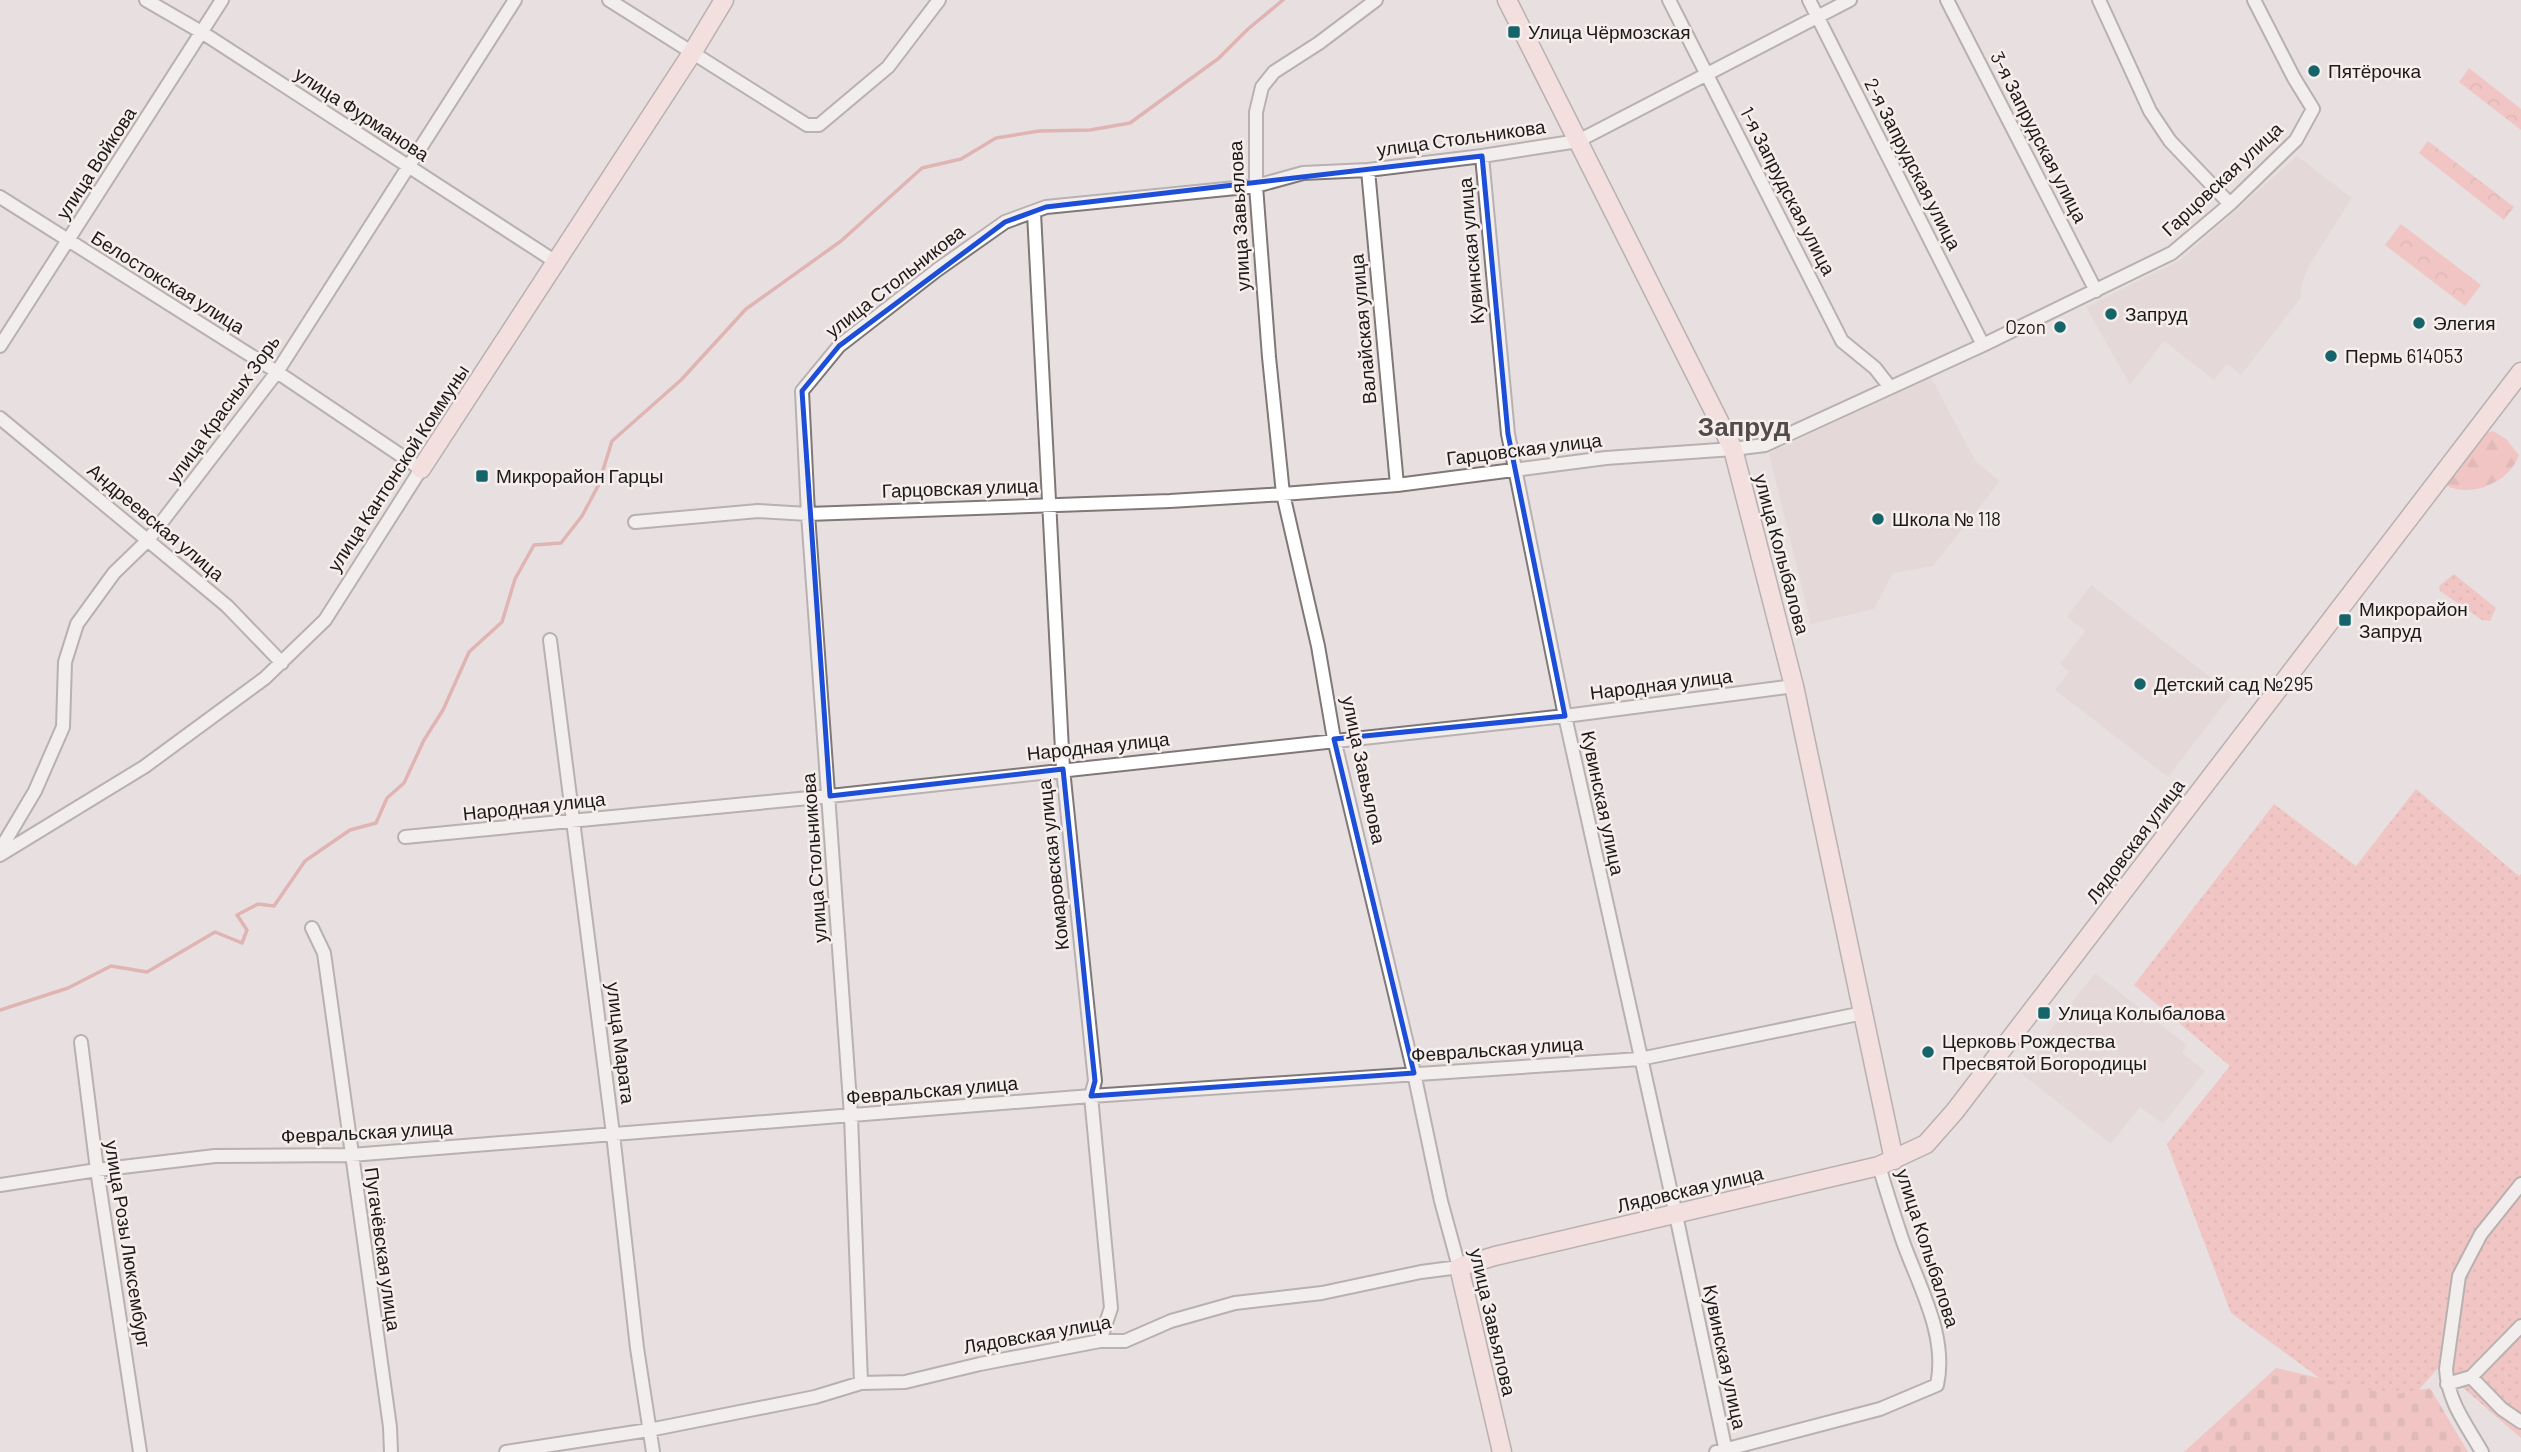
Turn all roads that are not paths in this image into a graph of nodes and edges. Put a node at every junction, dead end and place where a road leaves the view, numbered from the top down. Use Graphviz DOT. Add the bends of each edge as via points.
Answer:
graph roads {
  1 [pos="146,0"];
  2 [pos="222,0"];
  3 [pos="515,0"];
  4 [pos="609,0"];
  5 [pos="724,0"];
  6 [pos="939,0"];
  7 [pos="1376,0"];
  8 [pos="1507,0"];
  9 [pos="1669,0"];
  10 [pos="1808,0"];
  11 [pos="1850,0"];
  12 [pos="1947,0"];
  13 [pos="2099,0"];
  14 [pos="2254,0"];
  15 [pos="1817,16"];
  16 [pos="203,33"];
  17 [pos="692,53"];
  18 [pos="1706,73"];
  19 [pos="1578,141"];
  20 [pos="1482,156"];
  21 [pos="408,166"];
  22 [pos="1368,170"];
  23 [pos="1256,186"];
  24 [pos="0,197"];
  25 [pos="2230,204"];
  26 [pos="1034,213"];
  27 [pos="69,242"];
  28 [pos="555,262"];
  29 [pos="2095,291"];
  30 [pos="1983,345"];
  31 [pos="0,346"];
  32 [pos="277,372"];
  33 [pos="2521,372"];
  34 [pos="1889,386"];
  35 [pos="0,418"];
  36 [pos="1733,449"];
  37 [pos="421,469"];
  38 [pos="1516,470"];
  39 [pos="1397,485"];
  40 [pos="1283,494"];
  41 [pos="1048,504"];
  42 [pos="808,514"];
  43 [pos="635,522"];
  44 [pos="148,540"];
  45 [pos="550,640"];
  46 [pos="282,663"];
  47 [pos="1794,686"];
  48 [pos="1565,716"];
  49 [pos="1334,739"];
  50 [pos="1063,769"];
  51 [pos="830,796"];
  52 [pos="572,821"];
  53 [pos="405,837"];
  54 [pos="0,850"];
  55 [pos="0,855"];
  56 [pos="312,928"];
  57 [pos="1863,1013"];
  58 [pos="81,1042"];
  59 [pos="1640,1059"];
  60 [pos="1414,1073"];
  61 [pos="1091,1096"];
  62 [pos="851,1116"];
  63 [pos="613,1135"];
  64 [pos="351,1155"];
  65 [pos="1886,1163"];
  66 [pos="97,1170"];
  67 [pos="2521,1184"];
  68 [pos="0,1185"];
  69 [pos="1676,1214"];
  70 [pos="1460,1267"];
  71 [pos="2521,1326"];
  72 [pos="1100,1341"];
  73 [pos="2471,1377"];
  74 [pos="861,1383"];
  75 [pos="2447,1384"];
  76 [pos="2521,1422"];
  77 [pos="649,1430"];
  78 [pos="1722,1451"];
  79 [pos="140,1452"];
  80 [pos="391,1452"];
  81 [pos="506,1452"];
  82 [pos="653,1452"];
  83 [pos="1502,1452"];
  84 [pos="2482,1452"];
  1 -- 16 [label="street, улица Фурманова"];
  2 -- 16 [label="street, улица Войкова"];
  3 -- 21 [label="street, улица Красных Зорь"];
  4 -- 17 [label="street"];
  5 -- 17 [label="street, улица Кантонской Коммуны"];
  6 -- 17 [label="street" via="888,67 819,125 807,125"];
  7 -- 23 [label="street, улица Завьялова" via="1274,72 1262,87 1256,112"];
  8 -- 19 [label="street, улица Колыбалова"];
  9 -- 18 [label="street, 1-я Запрудская улица"];
  10 -- 15 [label="street, 2-я Запрудская улица"];
  11 -- 15 [label="street, улица Стольникова"];
  12 -- 29 [label="street, 3-я Запрудская улица"];
  13 -- 25 [label="street" via="2150,111 2170,141"];
  14 -- 25 [label="street, Гарцовская улица" via="2313,109 2296,140"];
  15 -- 18 [label="street, улица Стольникова"];
  15 -- 30 [label="street, 2-я Запрудская улица"];
  16 -- 21 [label="street, улица Фурманова"];
  16 -- 27 [label="street, улица Войкова"];
  17 -- 28 [label="street, улица Кантонской Коммуны"];
  18 -- 19 [label="street, улица Стольникова"];
  18 -- 34 [label="street, 1-я Запрудская улица" via="1842,341"];
  19 -- 20 [label="street, улица Стольникова"];
  19 -- 36 [label="street, улица Колыбалова"];
  20 -- 22 [label="street, улица Стольникова"];
  20 -- 38 [label="street, Кувинская улица" via="1508,434"];
  21 -- 28 [label="street, улица Фурманова"];
  21 -- 32 [label="street, улица Красных Зорь"];
  22 -- 23 [label="street, улица Стольникова" via="1303,173"];
  22 -- 39 [label="street, Валайская улица"];
  23 -- 26 [label="street, улица Стольникова" via="1046,208"];
  23 -- 40 [label="street, улица Завьялова"];
  24 -- 27 [label="street, Белостокская улица"];
  25 -- 29 [label="street, Гарцовская улица" via="2172,253"];
  26 -- 41 [label="street, Комаровская улица"];
  26 -- 42 [label="street, улица Стольникова" via="1005,222 839,345 802,391"];
  27 -- 31 [label="street, улица Войкова"];
  27 -- 32 [label="street, Белостокская улица"];
  28 -- 37 [label="street, улица Кантонской Коммуны"];
  29 -- 30 [label="street, Гарцовская улица"];
  30 -- 34 [label="street, Гарцовская улица"];
  32 -- 37 [label="street, Белостокская улица"];
  32 -- 44 [label="street, улица Красных Зорь"];
  33 -- 65 [label="street, Лядовская улица" via="1955,1111 1926,1144"];
  34 -- 36 [label="street, Гарцовская улица" via="1765,445"];
  35 -- 44 [label="street, Андреевская улица"];
  36 -- 38 [label="street, Гарцовская улица"];
  36 -- 47 [label="street, улица Колыбалова"];
  37 -- 46 [label="street, улица Кантонской Коммуны" via="325,620"];
  38 -- 39 [label="street, Гарцовская улица"];
  38 -- 48 [label="street, Кувинская улица"];
  39 -- 40 [label="street, Гарцовская улица"];
  40 -- 41 [label="street, Гарцовская улица"];
  40 -- 49 [label="street, улица Завьялова"];
  41 -- 42 [label="street, Гарцовская улица"];
  41 -- 50 [label="street, Комаровская улица"];
  42 -- 43 [label="street, Гарцовская улица" via="758,511"];
  42 -- 51 [label="street, улица Стольникова"];
  44 -- 46 [label="street, Андреевская улица" via="227,606"];
  44 -- 54 [label="street, улица Красных Зорь" via="114,573 77,624 65,662 63,727 35,791"];
  45 -- 52 [label="street, улица Марата"];
  46 -- 55 [label="street, улица Кантонской Коммуны" via="144,766"];
  47 -- 48 [label="street, Народная улица"];
  47 -- 57 [label="street, улица Колыбалова"];
  48 -- 49 [label="street, Народная улица"];
  48 -- 59 [label="street, Кувинская улица"];
  49 -- 50 [label="street, Народная улица"];
  49 -- 60 [label="street, улица Завьялова"];
  50 -- 51 [label="street, Народная улица"];
  50 -- 61 [label="street, Комаровская улица" via="1095,1081"];
  51 -- 52 [label="street, Народная улица"];
  51 -- 62 [label="street, улица Стольникова"];
  52 -- 53 [label="street, Народная улица"];
  52 -- 63 [label="street, улица Марата"];
  56 -- 64 [label="street, Пугачёвская улица" via="324,953"];
  57 -- 59 [label="street, Февральская улица"];
  57 -- 65 [label="street, улица Колыбалова"];
  58 -- 66 [label="street, улица Розы Люксембург"];
  59 -- 60 [label="street, Февральская улица"];
  59 -- 69 [label="street, Кувинская улица"];
  60 -- 61 [label="street, Февральская улица"];
  60 -- 70 [label="street, улица Завьялова"];
  61 -- 62 [label="street, Февральская улица"];
  61 -- 72 [label="street, Комаровская улица" via="1111,1308"];
  62 -- 63 [label="street, Февральская улица"];
  62 -- 74 [label="street, улица Стольникова"];
  63 -- 64 [label="street, Февральская улица"];
  63 -- 77 [label="street, улица Марата"];
  64 -- 66 [label="street, Февральская улица" via="215,1156"];
  64 -- 80 [label="street, Пугачёвская улица"];
  65 -- 69 [label="street, Лядовская улица"];
  65 -- 78 [label="street, улица Колыбалова" via="1902,1239 1935,1327 1942,1365 1937,1385 1880,1409"];
  66 -- 68 [label="street, Февральская улица"];
  66 -- 79 [label="street, улица Розы Люксембург"];
  67 -- 75 [label="street" via="2482,1234 2459,1276"];
  69 -- 70 [label="street, Лядовская улица"];
  69 -- 78 [label="street, Кувинская улица"];
  70 -- 72 [label="street, Лядовская улица" via="1322,1293 1234,1303 1171,1321 1125,1341"];
  70 -- 83 [label="street, улица Завьялова"];
  71 -- 73 [label="street"];
  72 -- 74 [label="street, Лядовская улица" via="905,1382"];
  73 -- 75 [label="street"];
  73 -- 76 [label="street"];
  74 -- 77 [label="street, Лядовская улица" via="815,1397"];
  75 -- 84 [label="street" via="2449,1396"];
  77 -- 81 [label="street, Лядовская улица"];
  77 -- 82 [label="street, улица Марата"];
}
